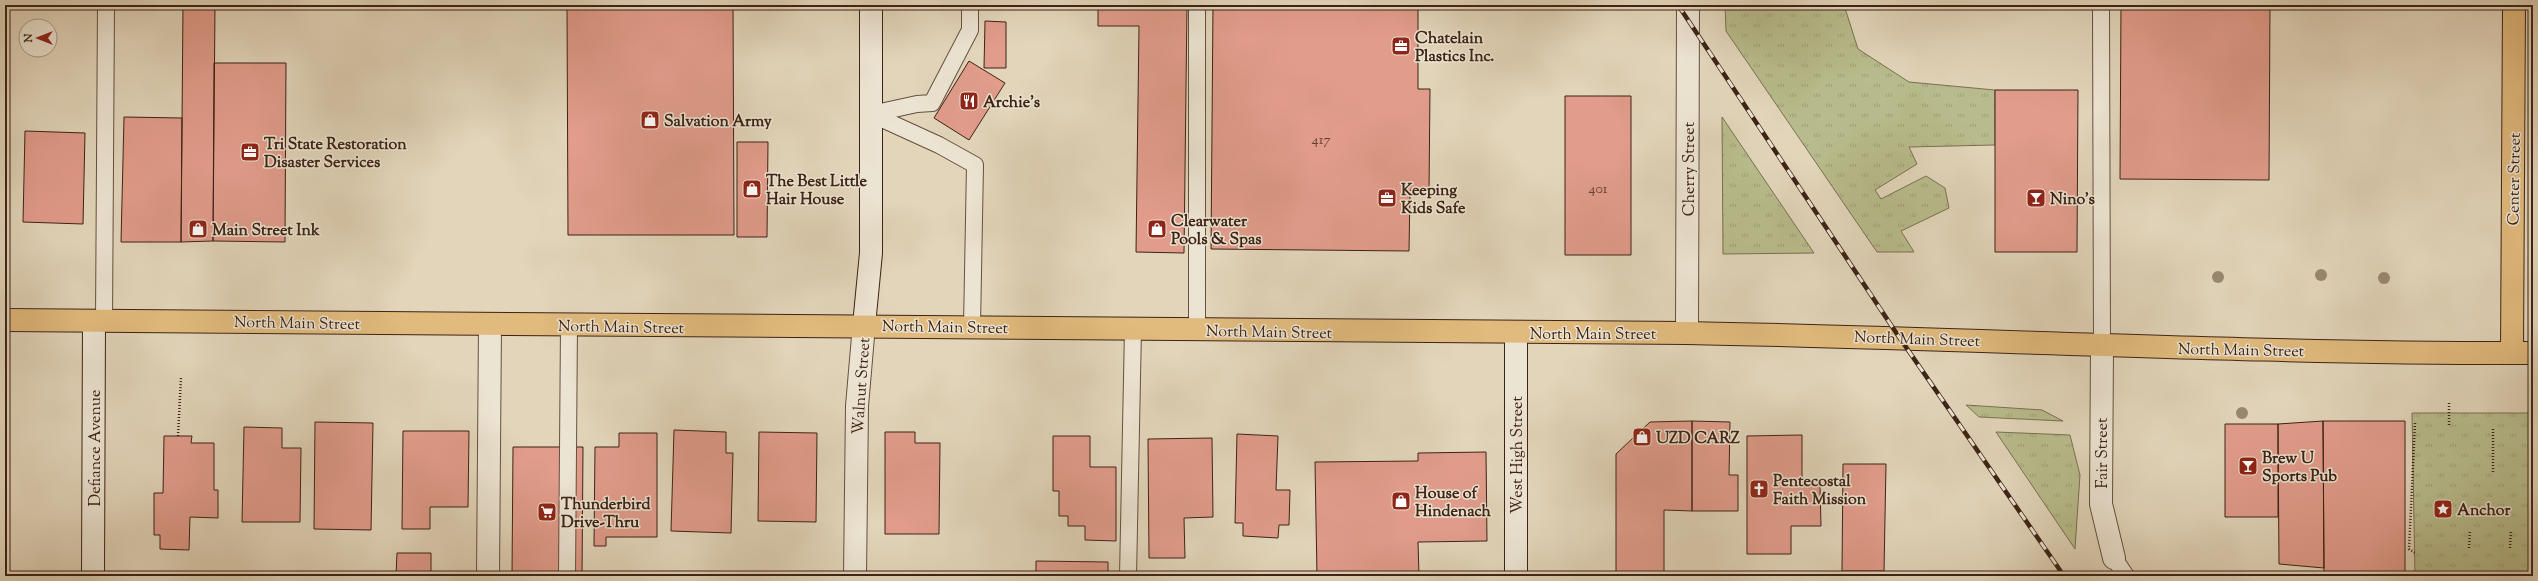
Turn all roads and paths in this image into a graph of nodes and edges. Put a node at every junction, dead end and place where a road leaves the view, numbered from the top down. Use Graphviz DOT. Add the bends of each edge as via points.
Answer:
graph roads {
  1 [pos="106,5"];
  2 [pos="871,5"];
  3 [pos="970,5"];
  4 [pos="1197,5"];
  5 [pos="1688,5"];
  6 [pos="2100,5"];
  7 [pos="2514,5"];
  8 [pos="871,114"];
  9 [pos="5,320"];
  10 [pos="99,321"];
  11 [pos="490,324"];
  12 [pos="569,325"];
  13 [pos="864,325"];
  14 [pos="972,327"];
  15 [pos="1132,329"];
  16 [pos="1197,330"];
  17 [pos="1516,333"];
  18 [pos="1687,333"];
  19 [pos="2102,346"];
  20 [pos="2523,353"];
  21 [pos="181,378"];
  22 [pos="2449,403"];
  23 [pos="2415,423"];
  24 [pos="2449,426"];
  25 [pos="2493,427"];
  26 [pos="178,436"];
  27 [pos="2492,472"];
  28 [pos="2470,530"];
  29 [pos="2511,530"];
  30 [pos="2469,548"];
  31 [pos="2510,548"];
  32 [pos="2415,553"];
  33 [pos="2120,567"];
  34 [pos="93,576"];
  35 [pos="488,576"];
  36 [pos="567,576"];
  37 [pos="856,576"];
  38 [pos="1128,576"];
  39 [pos="1516,576"];
  1 -- 10 [label="lane"];
  2 -- 8 [label="street, Walnut Street"];
  3 -- 8 [label="lane" via="970,30 932,103"];
  4 -- 16 [label="lane"];
  5 -- 18 [label="street, Cherry Street"];
  6 -- 19 [label="lane"];
  7 -- 20 [label="main road, Center Street"];
  8 -- 13 [label="street, Walnut Street" via="871,254"];
  8 -- 14 [label="lane" via="939,145 975,166"];
  9 -- 10 [label="main road, North Main Street"];
  10 -- 11 [label="main road, North Main Street"];
  10 -- 34 [label="street, Defiance Avenue"];
  11 -- 12 [label="main road, North Main Street"];
  11 -- 35 [label="street"];
  12 -- 13 [label="main road, North Main Street"];
  12 -- 36 [label="lane"];
  13 -- 14 [label="main road, North Main Street"];
  13 -- 37 [label="street, Walnut Street" via="857,406"];
  14 -- 15 [label="main road, North Main Street"];
  15 -- 16 [label="main road, North Main Street"];
  15 -- 38 [label="lane"];
  16 -- 17 [label="main road, North Main Street"];
  17 -- 18 [label="main road, North Main Street"];
  17 -- 39 [label="street, West High Street"];
  18 -- 19 [label="main road, North Main Street" via="1899,337"];
  19 -- 20 [label="main road, North Main Street"];
  19 -- 33 [label="street, Fair Street" via="2101,504"];
  21 -- 26 [label="path"];
  22 -- 24 [label="path"];
  23 -- 32 [label="path" via="2409,548"];
  25 -- 27 [label="path"];
  28 -- 30 [label="path"];
  29 -- 31 [label="path"];
}
